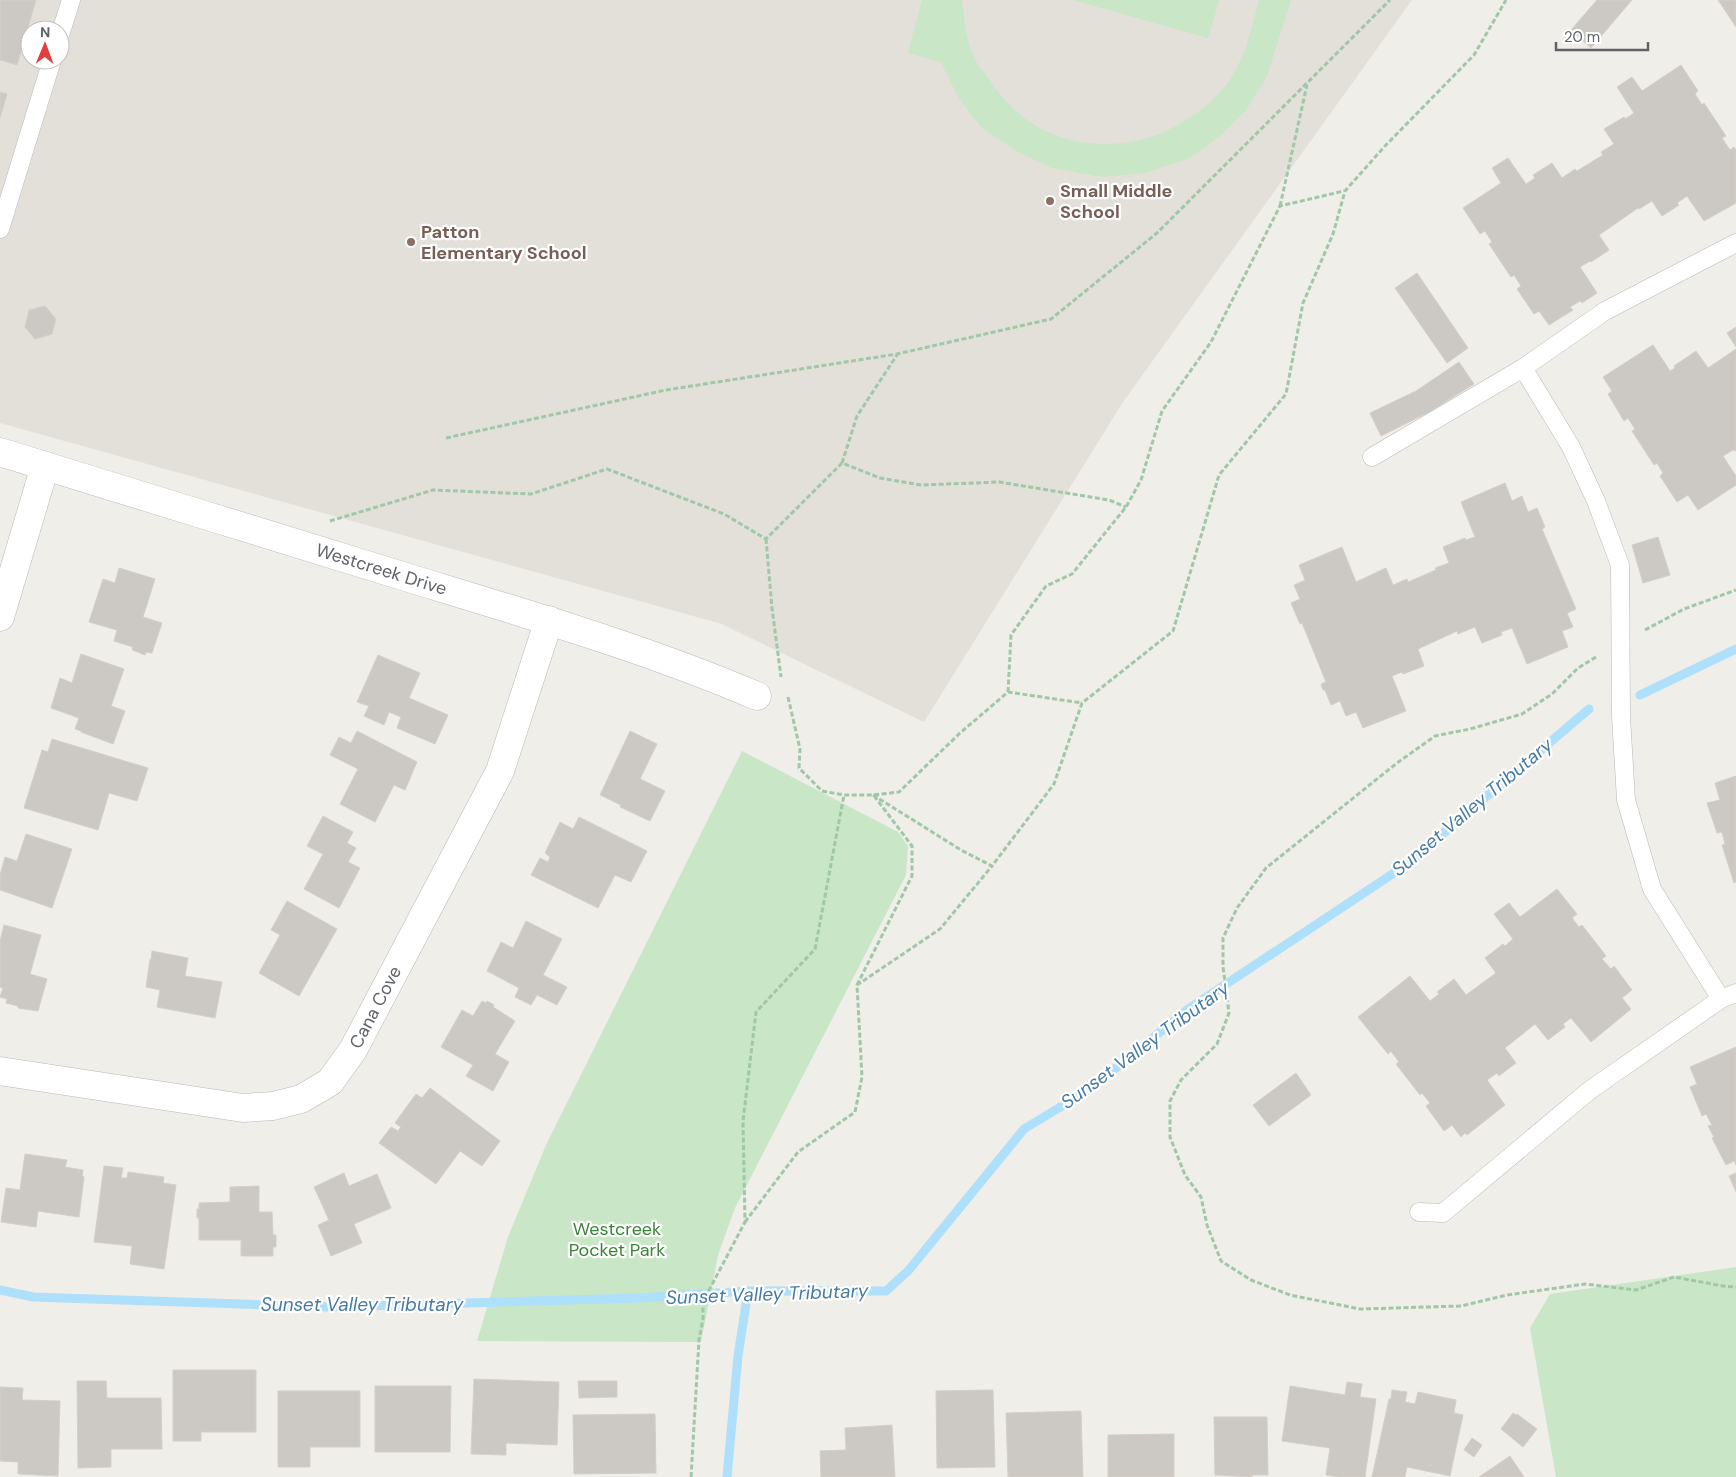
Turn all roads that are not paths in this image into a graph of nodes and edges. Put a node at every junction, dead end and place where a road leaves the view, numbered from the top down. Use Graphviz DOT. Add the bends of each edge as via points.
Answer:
graph roads {
  1 [pos="71,0"];
  2 [pos="65,20"];
  3 [pos="49,70"];
  4 [pos="0,229"];
  5 [pos="1736,243"];
  6 [pos="1523,368"];
  7 [pos="0,452"];
  8 [pos="1372,457"];
  9 [pos="45,466"];
  10 [pos="0,616"];
  11 [pos="549,620"];
  12 [pos="758,696"];
  13 [pos="1729,996"];
  14 [pos="0,1071"];
  15 [pos="1419,1212"];
  1 -- 2 [label="lane"];
  3 -- 4 [label="lane"];
  5 -- 6 [label="lane" via="1605,311"];
  6 -- 8 [label="lane"];
  6 -- 13 [label="lane" via="1571,447 1620,565 1620,716 1626,800 1649,880 1652,889"];
  7 -- 9 [label="street, Westcreek Drive"];
  9 -- 10 [label="street"];
  9 -- 11 [label="street, Westcreek Drive"];
  11 -- 12 [label="street, Westcreek Drive" via="698,671"];
  11 -- 14 [label="street, Cana Cove" via="500,771 353,1050 330,1082 301,1099 273,1106 243,1108"];
  13 -- 15 [label="lane" via="1590,1090 1443,1213"];
}
